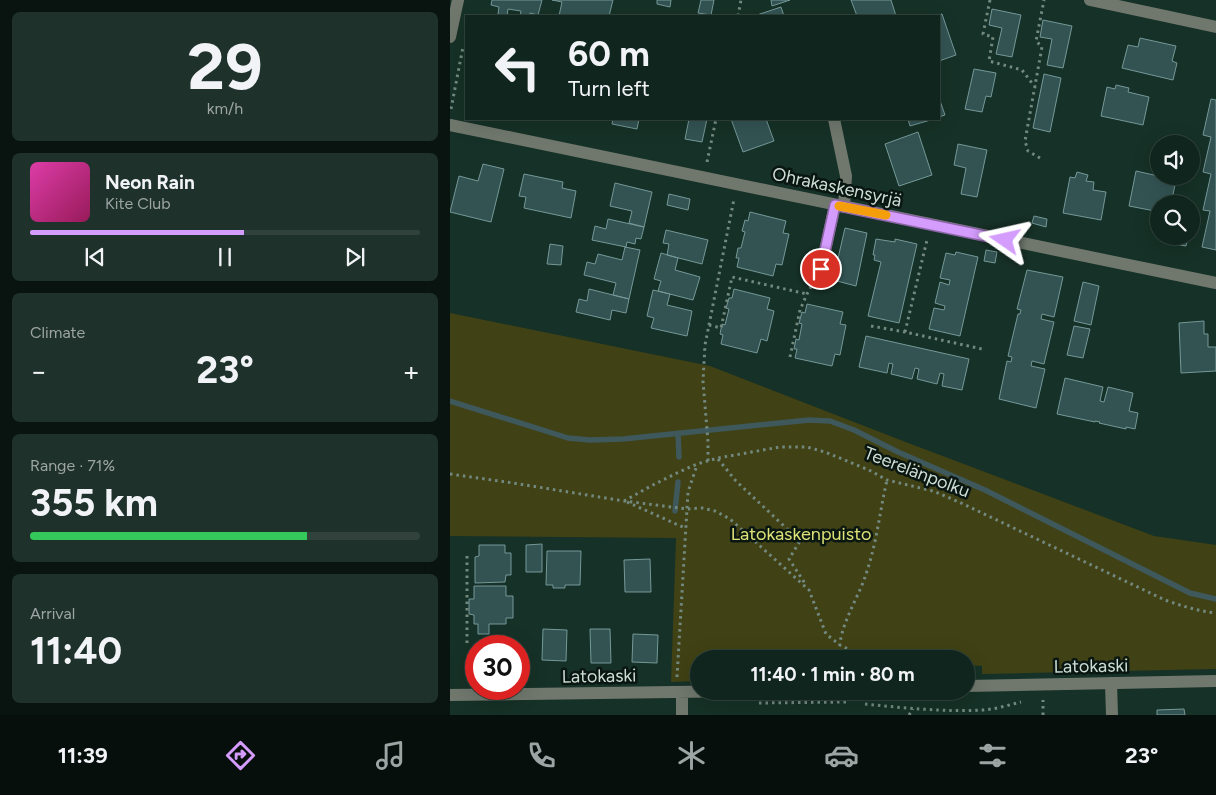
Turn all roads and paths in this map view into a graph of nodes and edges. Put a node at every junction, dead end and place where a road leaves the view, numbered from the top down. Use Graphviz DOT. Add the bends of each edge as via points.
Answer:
graph roads {
  1 [pos="458,0"];
  2 [pos="741,0"];
  3 [pos="990,0"];
  4 [pos="1044,0"];
  5 [pos="1090,0"];
  6 [pos="738,15"];
  7 [pos="1216,27"];
  8 [pos="450,37"];
  9 [pos="464,38"];
  10 [pos="1035,88"];
  11 [pos="450,112"];
  12 [pos="716,120"];
  13 [pos="834,120"];
  14 [pos="450,125"];
  15 [pos="1040,158"];
  16 [pos="706,166"];
  17 [pos="736,192"];
  18 [pos="840,206"];
  19 [pos="930,224"];
  20 [pos="821,269"];
  21 [pos="1216,283"];
  22 [pos="807,294"];
  23 [pos="709,325"];
  24 [pos="871,326"];
  25 [pos="905,332"];
  26 [pos="982,350"];
  27 [pos="790,357"];
  28 [pos="718,458"];
  29 [pos="708,461"];
  30 [pos="697,464"];
  31 [pos="450,474"];
  32 [pos="888,480"];
  33 [pos="624,501"];
  34 [pos="687,509"];
  35 [pos="685,528"];
  36 [pos="467,556"];
  37 [pos="809,590"];
  38 [pos="1216,614"];
  39 [pos="467,635"];
  40 [pos="840,645"];
  41 [pos="841,650"];
  42 [pos="850,650"];
  43 [pos="1216,681"];
  44 [pos="1111,683"];
  45 [pos="975,686"];
  46 [pos="679,693"];
  47 [pos="690,693"];
  48 [pos="450,695"];
  49 [pos="846,700"];
  50 [pos="1034,700"];
  51 [pos="1024,702"];
  52 [pos="757,703"];
  53 [pos="866,704"];
  54 [pos="913,709"];
  55 [pos="682,715"];
  56 [pos="909,715"];
  57 [pos="1043,715"];
  58 [pos="1112,715"];
  1 -- 8 [label="street"];
  2 -- 6 [label="path"];
  3 -- 10 [label="path" via="983,34 993,37 989,61 1022,70"];
  4 -- 10 [label="path" via="1036,41 1042,47"];
  5 -- 7 [label="street"];
  9 -- 11 [label="path"];
  10 -- 15 [label="path" via="1025,141 1028,151"];
  12 -- 16 [label="path"];
  13 -- 18 [label="street" via="846,176"];
  14 -- 18 [label="street, Ohrakaskensyrjä"];
  17 -- 23 [label="path"];
  18 -- 19 [label="street, Ohrakaskensyrjä"];
  18 -- 20 [label="street"];
  19 -- 21 [label="street, Ohrakaskensyrjä"];
  19 -- 25 [label="path"];
  20 -- 22 [label="path"];
  22 -- 23 [label="path" via="732,277 720,328"];
  22 -- 27 [label="path" via="800,310"];
  23 -- 29 [label="path" via="703,382"];
  24 -- 25 [label="path"];
  25 -- 26 [label="path"];
  28 -- 29 [label="path, Teerelänpolku"];
  28 -- 32 [label="path, Teerelänpolku" via="780,447 807,447 834,455"];
  28 -- 37 [label="path" via="736,480 800,541 789,560"];
  29 -- 30 [label="path, Teerelänpolku"];
  30 -- 33 [label="path, Teerelänpolku"];
  30 -- 34 [label="path" via="688,492"];
  31 -- 33 [label="path"];
  32 -- 38 [label="path, Teerelänpolku" via="933,491 1165,600"];
  32 -- 40 [label="path" via="867,572 848,614"];
  33 -- 34 [label="path"];
  33 -- 35 [label="path"];
  34 -- 35 [label="path"];
  34 -- 37 [label="path" via="715,511 730,519"];
  35 -- 46 [label="path"];
  36 -- 39 [label="path"];
  37 -- 40 [label="path" via="826,634"];
  40 -- 41 [label="path"];
  40 -- 42 [label="path"];
  43 -- 44 [label="street, Latokaski"];
  44 -- 45 [label="street, Latokaski"];
  44 -- 58 [label="street"];
  46 -- 47 [label="street, Latokaski"];
  46 -- 48 [label="street, Latokaski"];
  46 -- 55 [label="street"];
  49 -- 52 [label="path"];
  50 -- 57 [label="path" via="1043,700"];
  51 -- 54 [label="path" via="985,710"];
  53 -- 54 [label="path"];
  54 -- 56 [label="path"];
}
